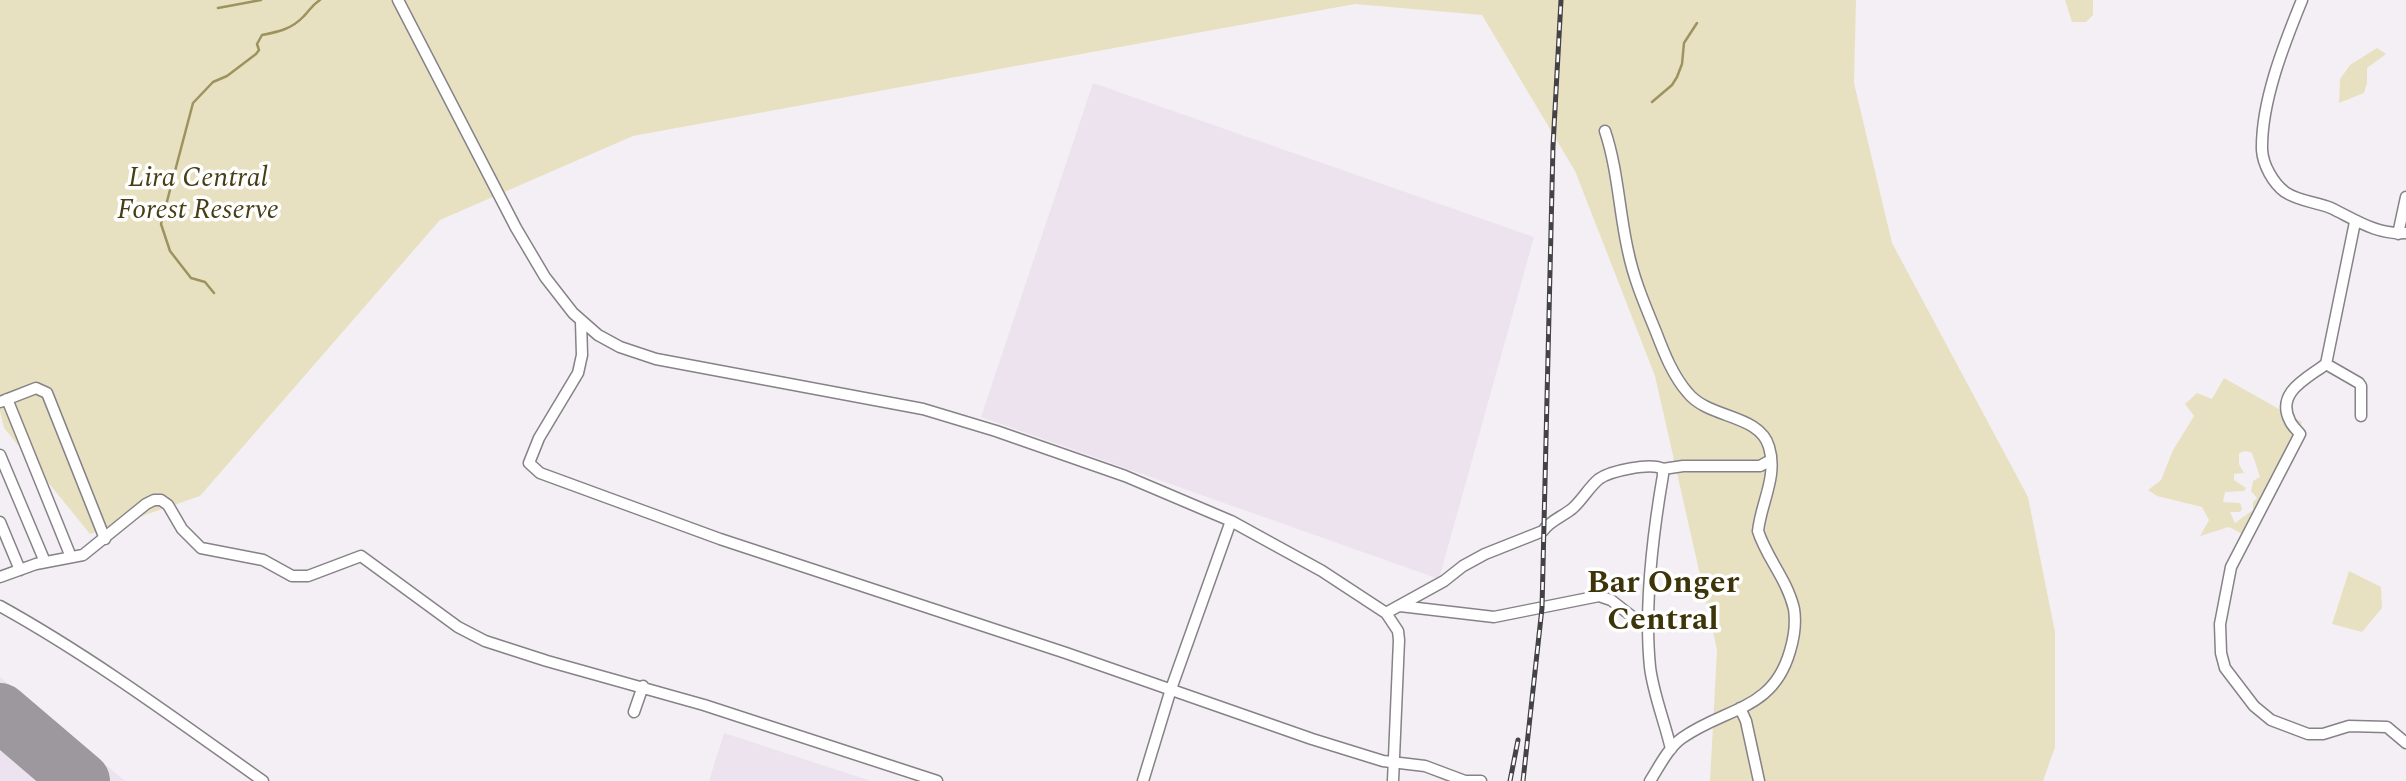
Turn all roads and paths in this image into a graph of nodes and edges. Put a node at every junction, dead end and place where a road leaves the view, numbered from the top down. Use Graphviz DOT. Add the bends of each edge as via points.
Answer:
graph roads {
  1 [pos="398,0"];
  2 [pos="2302,0"];
  3 [pos="1605,131"];
  4 [pos="2406,197"];
  5 [pos="2355,222"];
  6 [pos="2402,234"];
  7 [pos="581,321"];
  8 [pos="2326,364"];
  9 [pos="3,401"];
  10 [pos="2361,416"];
  11 [pos="0,455"];
  12 [pos="1771,460"];
  13 [pos="1760,466"];
  14 [pos="1663,469"];
  15 [pos="1771,477"];
  16 [pos="1231,521"];
  17 [pos="0,522"];
  18 [pos="105,539"];
  19 [pos="72,557"];
  20 [pos="45,562"];
  21 [pos="20,570"];
  22 [pos="0,577"];
  23 [pos="0,606"];
  24 [pos="1400,606"];
  25 [pos="1386,612"];
  26 [pos="1648,629"];
  27 [pos="643,686"];
  28 [pos="1171,689"];
  29 [pos="1740,709"];
  30 [pos="634,712"];
  31 [pos="2406,743"];
  32 [pos="1671,750"];
  33 [pos="1394,762"];
  34 [pos="263,781"];
  35 [pos="937,781"];
  36 [pos="1143,781"];
  37 [pos="1393,781"];
  38 [pos="1481,781"];
  39 [pos="1650,781"];
  40 [pos="1759,781"];
  1 -- 7 [label="street" via="516,228 545,278"];
  2 -- 5 [label="street" via="2271,92 2263,157 2285,192"];
  3 -- 12 [label="street" via="1638,291 1674,374 1698,403 1761,432"];
  4 -- 6 [label="street"];
  5 -- 6 [label="street"];
  5 -- 8 [label="street"];
  7 -- 16 [label="street" via="609,342 656,359 947,416 1125,476"];
  7 -- 28 [label="street" via="578,373 529,463 540,473 777,558"];
  8 -- 10 [label="street" via="2359,383"];
  8 -- 31 [label="street" via="2293,387 2288,397 2288,416 2300,434 2231,567 2220,624 2221,653 2225,668 2271,720 2308,734 2349,726 2387,727"];
  9 -- 18 [label="street" via="36,388 47,393"];
  9 -- 19 [label="street"];
  11 -- 20 [label="street"];
  12 -- 13 [label="street"];
  12 -- 15 [label="street"];
  13 -- 14 [label="street"];
  13 -- 15 [label="street"];
  14 -- 24 [label="street" via="1645,466 1602,477 1575,507 1543,531 1485,554"];
  14 -- 26 [label="street"];
  15 -- 29 [label="street" via="1758,531 1790,598 1794,638 1787,663 1771,689"];
  16 -- 25 [label="street" via="1332,576"];
  16 -- 28 [label="street"];
  17 -- 21 [label="street"];
  18 -- 19 [label="street" via="83,555"];
  18 -- 27 [label="street" via="146,505 161,500 201,548 263,560 292,576 360,556 473,636 547,662"];
  19 -- 20 [label="street"];
  20 -- 21 [label="street"];
  21 -- 22 [label="street"];
  23 -- 34 [label="street" via="134,690"];
  24 -- 25 [label="street"];
  24 -- 26 [label="street" via="1494,617 1599,596"];
  25 -- 33 [label="street" via="1399,640"];
  26 -- 32 [label="street" via="1650,669"];
  27 -- 30 [label="street"];
  27 -- 35 [label="street"];
  28 -- 33 [label="street"];
  28 -- 36 [label="street"];
  29 -- 32 [label="street" via="1706,723"];
  29 -- 40 [label="street"];
  32 -- 39 [label="street"];
  33 -- 37 [label="street"];
  33 -- 38 [label="street"];
}
